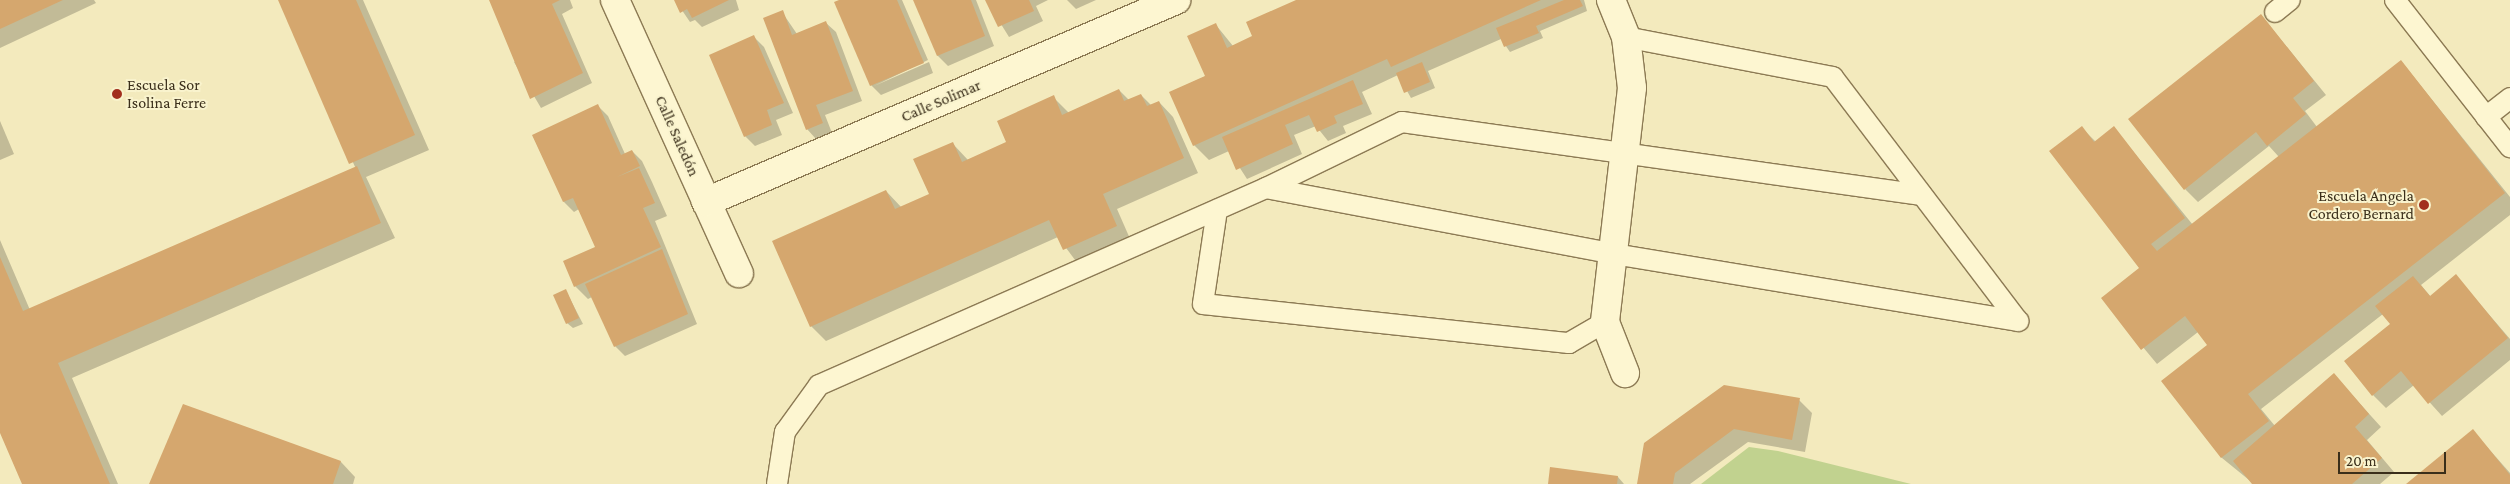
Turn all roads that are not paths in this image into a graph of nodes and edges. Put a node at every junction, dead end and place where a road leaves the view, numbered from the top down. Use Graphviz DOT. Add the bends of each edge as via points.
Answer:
graph roads {
  1 [pos="615,0"];
  2 [pos="1176,0"];
  3 [pos="1610,0"];
  4 [pos="2396,0"];
  5 [pos="1626,37"];
  6 [pos="2510,98"];
  7 [pos="2486,117"];
  8 [pos="2510,147"];
  9 [pos="1628,153"];
  10 [pos="1266,188"];
  11 [pos="1922,195"];
  12 [pos="706,202"];
  13 [pos="1217,210"];
  14 [pos="1614,254"];
  15 [pos="738,273"];
  16 [pos="1605,322"];
  17 [pos="1625,373"];
  18 [pos="777,484"];
  1 -- 12 [label="street, Calle Saledón"];
  2 -- 12 [label="street, Calle Solimar"];
  3 -- 5 [label="street"];
  4 -- 7 [label="lane"];
  5 -- 9 [label="street" via="1632,88"];
  5 -- 11 [label="lane" via="1833,77"];
  6 -- 7 [label="lane"];
  7 -- 8 [label="lane"];
  9 -- 10 [label="lane" via="1402,122"];
  9 -- 11 [label="lane"];
  9 -- 14 [label="street"];
  10 -- 13 [label="lane"];
  10 -- 14 [label="lane"];
  11 -- 14 [label="lane" via="2018,321"];
  12 -- 15 [label="street, Calle Saledón"];
  13 -- 16 [label="lane" via="1203,304 1569,344"];
  13 -- 18 [label="lane" via="819,385 785,432"];
  14 -- 16 [label="street"];
  16 -- 17 [label="street"];
}
